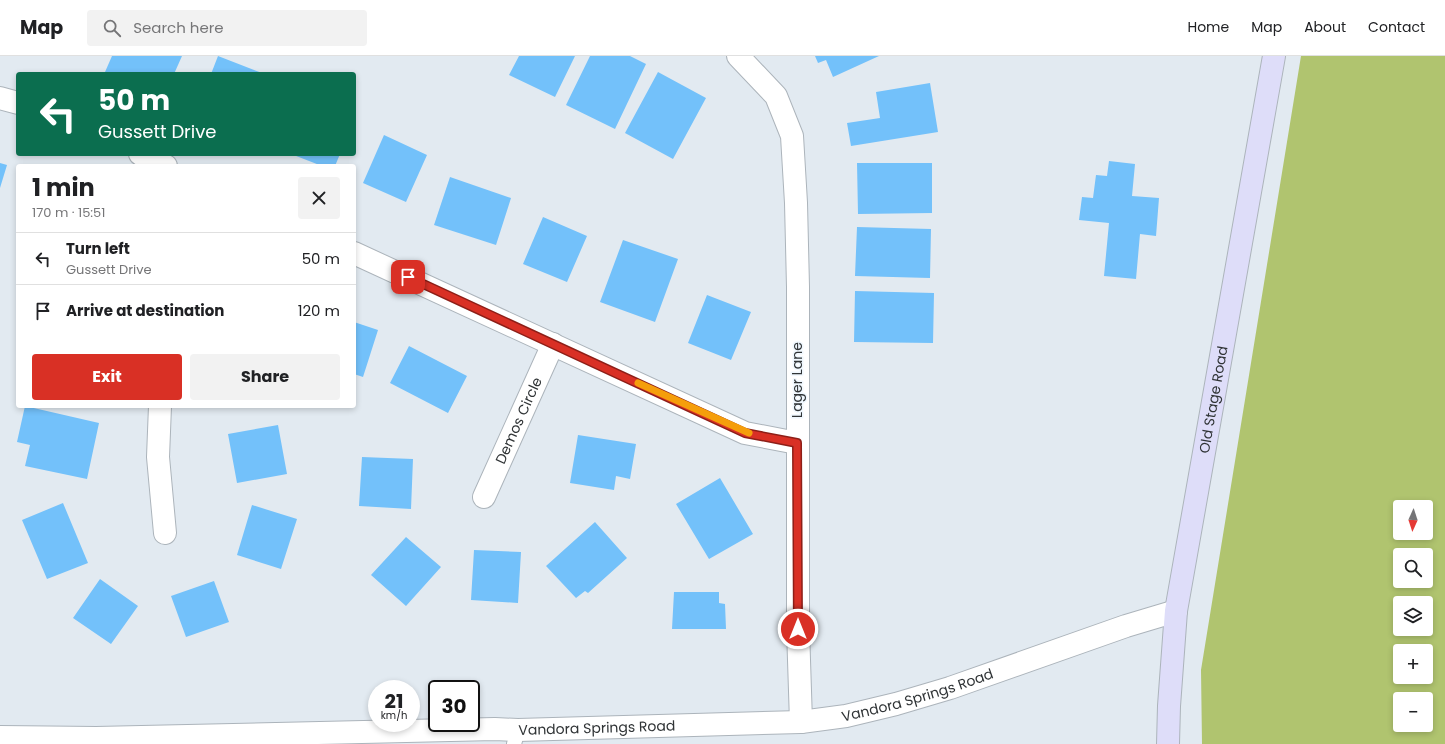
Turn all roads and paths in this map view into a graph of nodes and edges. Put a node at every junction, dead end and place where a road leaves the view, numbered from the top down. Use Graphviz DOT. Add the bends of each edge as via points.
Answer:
graph roads {
  1 [pos="738,56"];
  2 [pos="1274,56"];
  3 [pos="0,98"];
  4 [pos="16,103"];
  5 [pos="144,156"];
  6 [pos="162,164"];
  7 [pos="356,254"];
  8 [pos="554,344"];
  9 [pos="160,408"];
  10 [pos="797,443"];
  11 [pos="484,497"];
  12 [pos="165,533"];
  13 [pos="1176,611"];
  14 [pos="801,722"];
  15 [pos="0,737"];
  16 [pos="516,737"];
  17 [pos="1168,744"];
  1 -- 10 [label="street, Lager Lane" via="776,96 792,136 797,249"];
  2 -- 13 [label="main road, Old Stage Road"];
  3 -- 4 [label="street"];
  5 -- 6 [label="street"];
  7 -- 8 [label="street"];
  8 -- 10 [label="street" via="745,433"];
  8 -- 11 [label="street, Demos Circle"];
  9 -- 12 [label="street" via="158,457"];
  10 -- 14 [label="street, Lager Lane"];
  13 -- 14 [label="street, Vandora Springs Road" via="896,704 846,716"];
  13 -- 17 [label="main road, Old Stage Road"];
  14 -- 16 [label="street, Vandora Springs Road"];
  15 -- 16 [label="street, Vandora Springs Road" via="104,738 488,730"];
}
